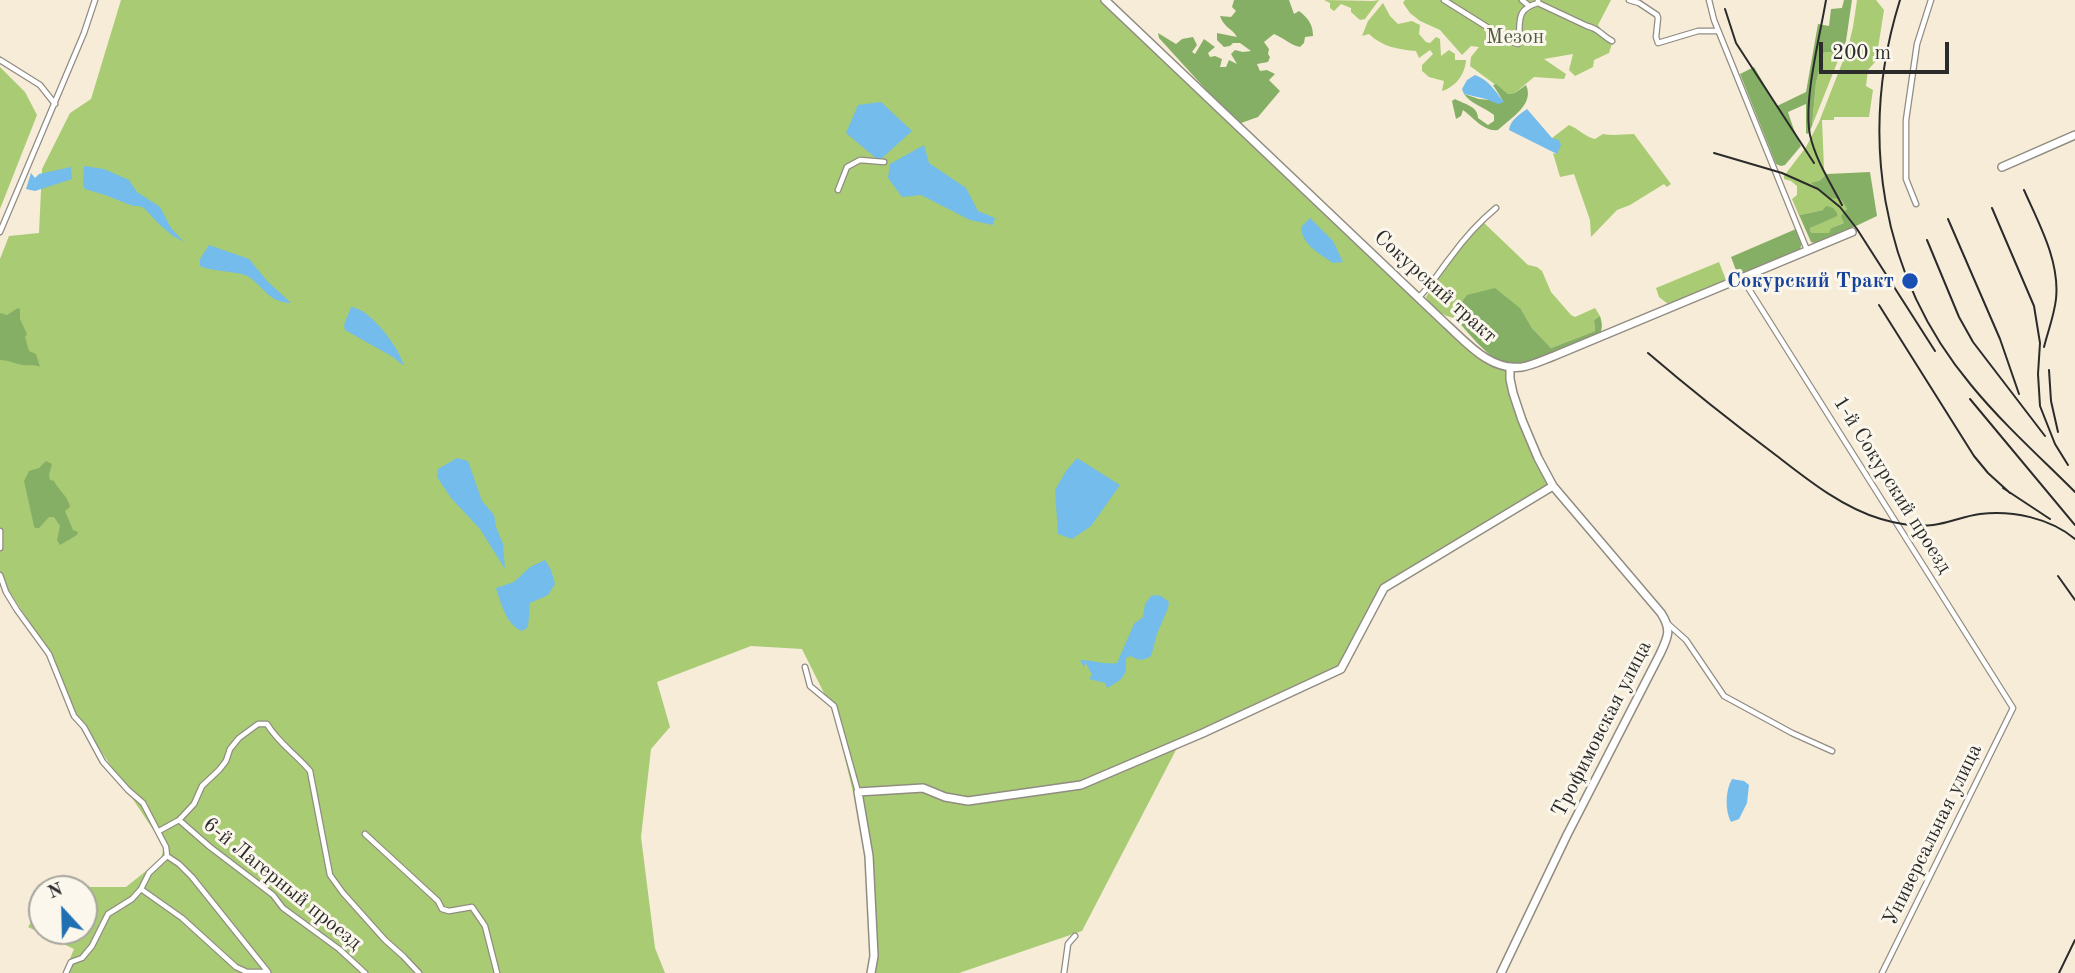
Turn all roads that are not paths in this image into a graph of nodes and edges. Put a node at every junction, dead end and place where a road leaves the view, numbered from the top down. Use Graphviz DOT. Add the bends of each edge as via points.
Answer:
graph roads {
  1 [pos="95,0"];
  2 [pos="1105,0"];
  3 [pos="1444,0"];
  4 [pos="1522,0"];
  5 [pos="1629,0"];
  6 [pos="1709,0"];
  7 [pos="1931,0"];
  8 [pos="1538,1"];
  9 [pos="1528,5"];
  10 [pos="1718,31"];
  11 [pos="1612,41"];
  12 [pos="0,60"];
  13 [pos="55,104"];
  14 [pos="2075,135"];
  15 [pos="884,162"];
  16 [pos="2001,167"];
  17 [pos="838,190"];
  18 [pos="1916,204"];
  19 [pos="1496,208"];
  20 [pos="0,232"];
  21 [pos="1852,232"];
  22 [pos="1807,250"];
  23 [pos="1742,277"];
  24 [pos="1418,298"];
  25 [pos="1510,367"];
  26 [pos="1553,486"];
  27 [pos="0,531"];
  28 [pos="0,548"];
  29 [pos="0,575"];
  30 [pos="1667,623"];
  31 [pos="805,667"];
  32 [pos="2012,710"];
  33 [pos="1832,751"];
  34 [pos="858,792"];
  35 [pos="179,820"];
  36 [pos="159,831"];
  37 [pos="365,834"];
  38 [pos="167,856"];
  39 [pos="141,889"];
  40 [pos="1075,936"];
  41 [pos="268,972"];
  42 [pos="66,973"];
  43 [pos="365,973"];
  44 [pos="419,973"];
  45 [pos="497,973"];
  46 [pos="871,973"];
  47 [pos="1064,973"];
  48 [pos="1501,973"];
  49 [pos="1882,973"];
  1 -- 13 [label="street"];
  2 -- 24 [label="street, Сокурский тракт"];
  3 -- 9 [label="street" via="1518,44 1519,19"];
  4 -- 9 [label="street"];
  5 -- 10 [label="street" via="1657,15 1658,43 1698,31"];
  6 -- 10 [label="street"];
  7 -- 18 [label="street" via="1917,44 1906,120 1906,180"];
  8 -- 9 [label="street"];
  8 -- 11 [label="street" via="1596,28"];
  10 -- 22 [label="street"];
  12 -- 13 [label="street" via="40,85"];
  13 -- 20 [label="street"];
  14 -- 16 [label="street"];
  15 -- 17 [label="street" via="860,160 847,167"];
  19 -- 24 [label="street"];
  21 -- 22 [label="street, Сокурский тракт"];
  22 -- 23 [label="street, Сокурский тракт"];
  23 -- 25 [label="street, Сокурский тракт" via="1554,356"];
  23 -- 32 [label="street, 1-й Сокурский проезд" via="2005,692"];
  24 -- 25 [label="street, Сокурский тракт" via="1476,351"];
  25 -- 26 [label="street, Трофимовская улица" via="1522,420"];
  26 -- 30 [label="street, Трофимовская улица"];
  26 -- 34 [label="street" via="1384,588 1341,669 1203,733 1081,785 968,801 923,788"];
  27 -- 28 [label="street"];
  29 -- 36 [label="street" via="17,610 49,654 74,716 103,762 143,803"];
  30 -- 33 [label="street" via="1686,640 1724,696"];
  30 -- 48 [label="street, Трофимовская улица" via="1660,654"];
  31 -- 34 [label="street" via="810,686 834,706"];
  32 -- 49 [label="street, Универсальная улица"];
  34 -- 46 [label="street" via="869,856"];
  35 -- 36 [label="street"];
  35 -- 43 [label="street, 6-й Лагерный проезд"];
  35 -- 44 [label="street" via="239,738 258,724 267,724 310,771 330,875"];
  36 -- 38 [label="street"];
  37 -- 45 [label="street" via="442,909 472,907 485,926"];
  38 -- 39 [label="street" via="149,873"];
  38 -- 41 [label="street" via="192,877"];
  39 -- 41 [label="street" via="182,918 236,967"];
  39 -- 42 [label="street" via="108,914 92,946 71,962"];
  40 -- 47 [label="street" via="1068,944"];
}
